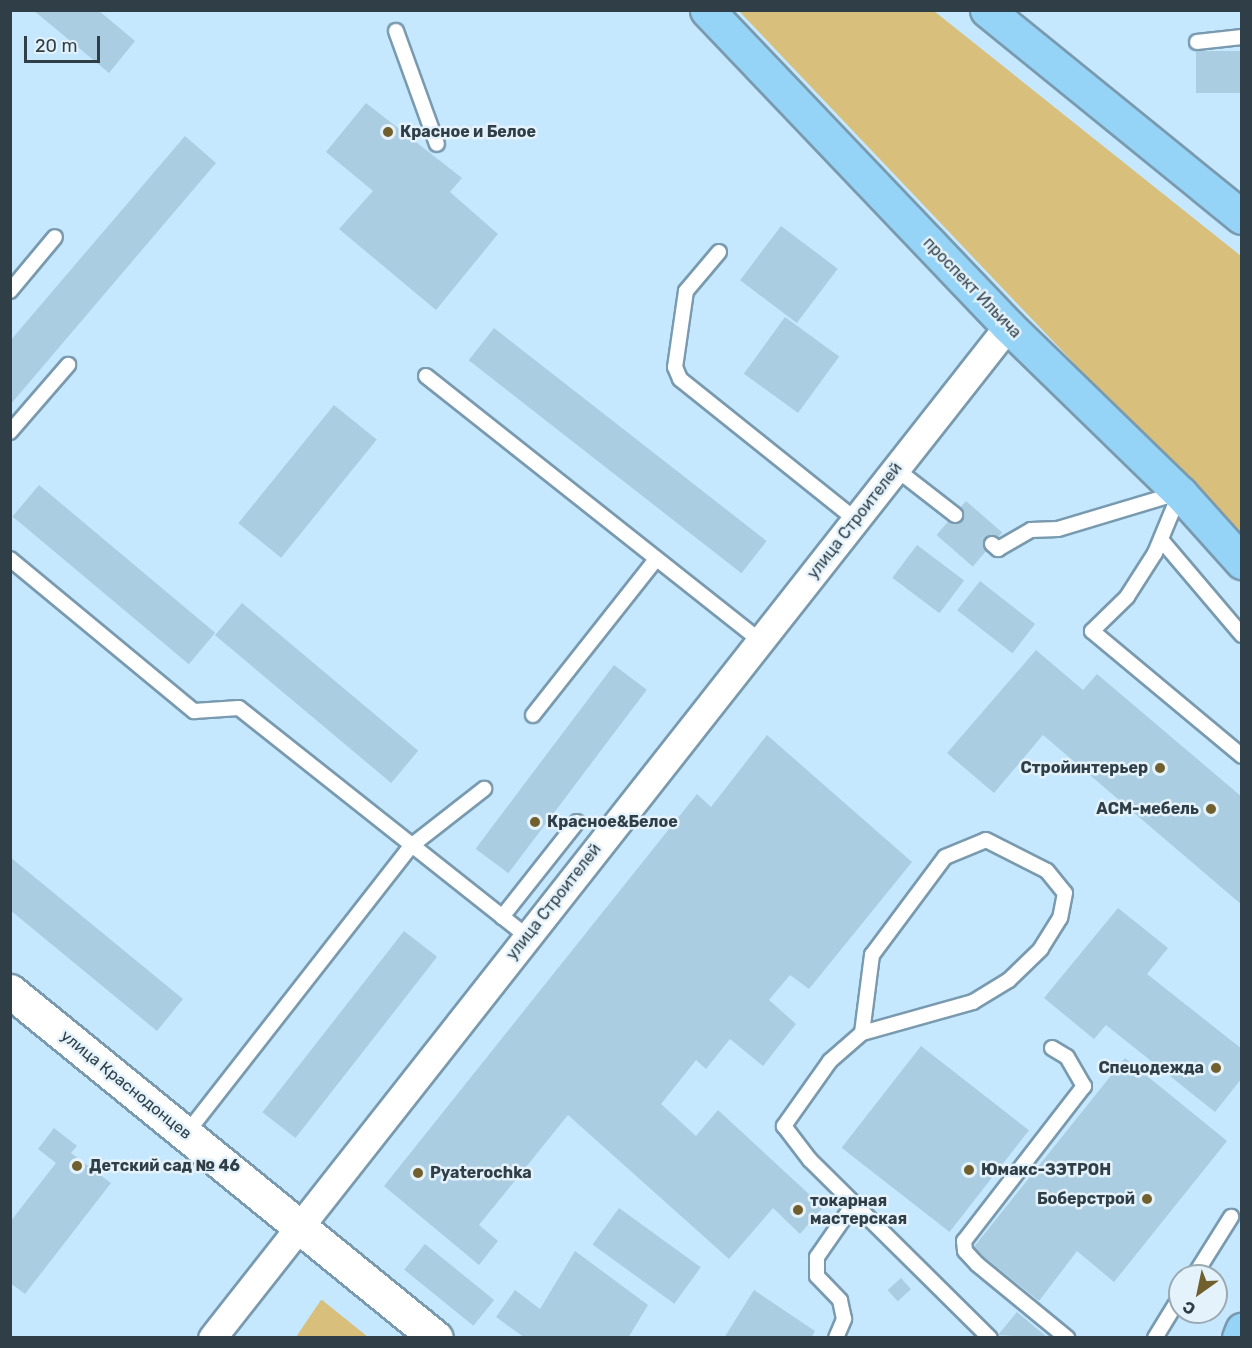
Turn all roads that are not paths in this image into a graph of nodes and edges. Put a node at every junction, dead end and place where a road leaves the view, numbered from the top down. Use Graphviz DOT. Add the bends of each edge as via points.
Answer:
graph roads {
  1 [pos="707,10"];
  2 [pos="987,10"];
  3 [pos="396,31"];
  4 [pos="1242,37"];
  5 [pos="1197,42"];
  6 [pos="438,144"];
  7 [pos="1242,217"];
  8 [pos="55,237"];
  9 [pos="720,252"];
  10 [pos="10,291"];
  11 [pos="1008,326"];
  12 [pos="68,365"];
  13 [pos="426,376"];
  14 [pos="10,432"];
  15 [pos="896,469"];
  16 [pos="1180,493"];
  17 [pos="955,515"];
  18 [pos="856,520"];
  19 [pos="1163,542"];
  20 [pos="992,544"];
  21 [pos="10,559"];
  22 [pos="656,559"];
  23 [pos="1242,562"];
  24 [pos="1242,635"];
  25 [pos="759,642"];
  26 [pos="533,715"];
  27 [pos="1242,756"];
  28 [pos="484,789"];
  29 [pos="577,822"];
  30 [pos="411,846"];
  31 [pos="502,917"];
  32 [pos="527,936"];
  33 [pos="10,991"];
  34 [pos="862,1033"];
  35 [pos="1053,1048"];
  36 [pos="186,1134"];
  37 [pos="853,1204"];
  38 [pos="1231,1217"];
  39 [pos="298,1225"];
  40 [pos="1202,1264"];
  41 [pos="1168,1317"];
  42 [pos="1242,1330"];
  43 [pos="430,1335"];
  44 [pos="212,1338"];
  45 [pos="836,1338"];
  46 [pos="990,1338"];
  47 [pos="1066,1338"];
  48 [pos="1155,1338"];
  49 [pos="1239,1338"];
  1 -- 11 [label="main road, проспект Ильича"];
  2 -- 7 [label="main road"];
  3 -- 6 [label="lane"];
  4 -- 5 [label="lane"];
  8 -- 10 [label="lane"];
  9 -- 18 [label="lane" via="686,291 675,367 680,380"];
  11 -- 15 [label="street, улица Строителей"];
  11 -- 16 [label="main road, проспект Ильича"];
  12 -- 14 [label="lane"];
  13 -- 22 [label="lane"];
  15 -- 17 [label="lane"];
  15 -- 18 [label="street, улица Строителей"];
  16 -- 19 [label="lane"];
  16 -- 20 [label="lane" via="1058,529 1031,530 998,549"];
  16 -- 23 [label="main road, проспект Ильича"];
  18 -- 25 [label="street, улица Строителей"];
  19 -- 24 [label="lane"];
  19 -- 27 [label="lane" via="1127,597 1092,631"];
  21 -- 30 [label="lane" via="194,711 239,708"];
  22 -- 25 [label="lane"];
  22 -- 26 [label="lane"];
  25 -- 32 [label="street, улица Строителей"];
  28 -- 30 [label="lane"];
  29 -- 31 [label="lane"];
  30 -- 31 [label="lane"];
  30 -- 36 [label="lane"];
  31 -- 32 [label="lane"];
  32 -- 39 [label="street, улица Строителей"];
  33 -- 36 [label="street, улица Краснодонцев"];
  34 -- 34 [label="lane" via="973,1002 1009,980 1041,949 1060,918 1065,893 1047,871 986,840 945,857 872,955"];
  34 -- 37 [label="lane" via="830,1061 784,1126"];
  35 -- 47 [label="lane" via="1067,1057 1084,1086 964,1241 965,1251 977,1264"];
  36 -- 39 [label="street, улица Краснодонцев"];
  37 -- 45 [label="lane" via="817,1257 817,1276 840,1300 844,1319"];
  37 -- 46 [label="lane"];
  38 -- 40 [label="lane"];
  39 -- 43 [label="street, улица Краснодонцев"];
  39 -- 44 [label="street, улица Строителей"];
  41 -- 48 [label="lane"];
  42 -- 49 [label="main road"];
}
